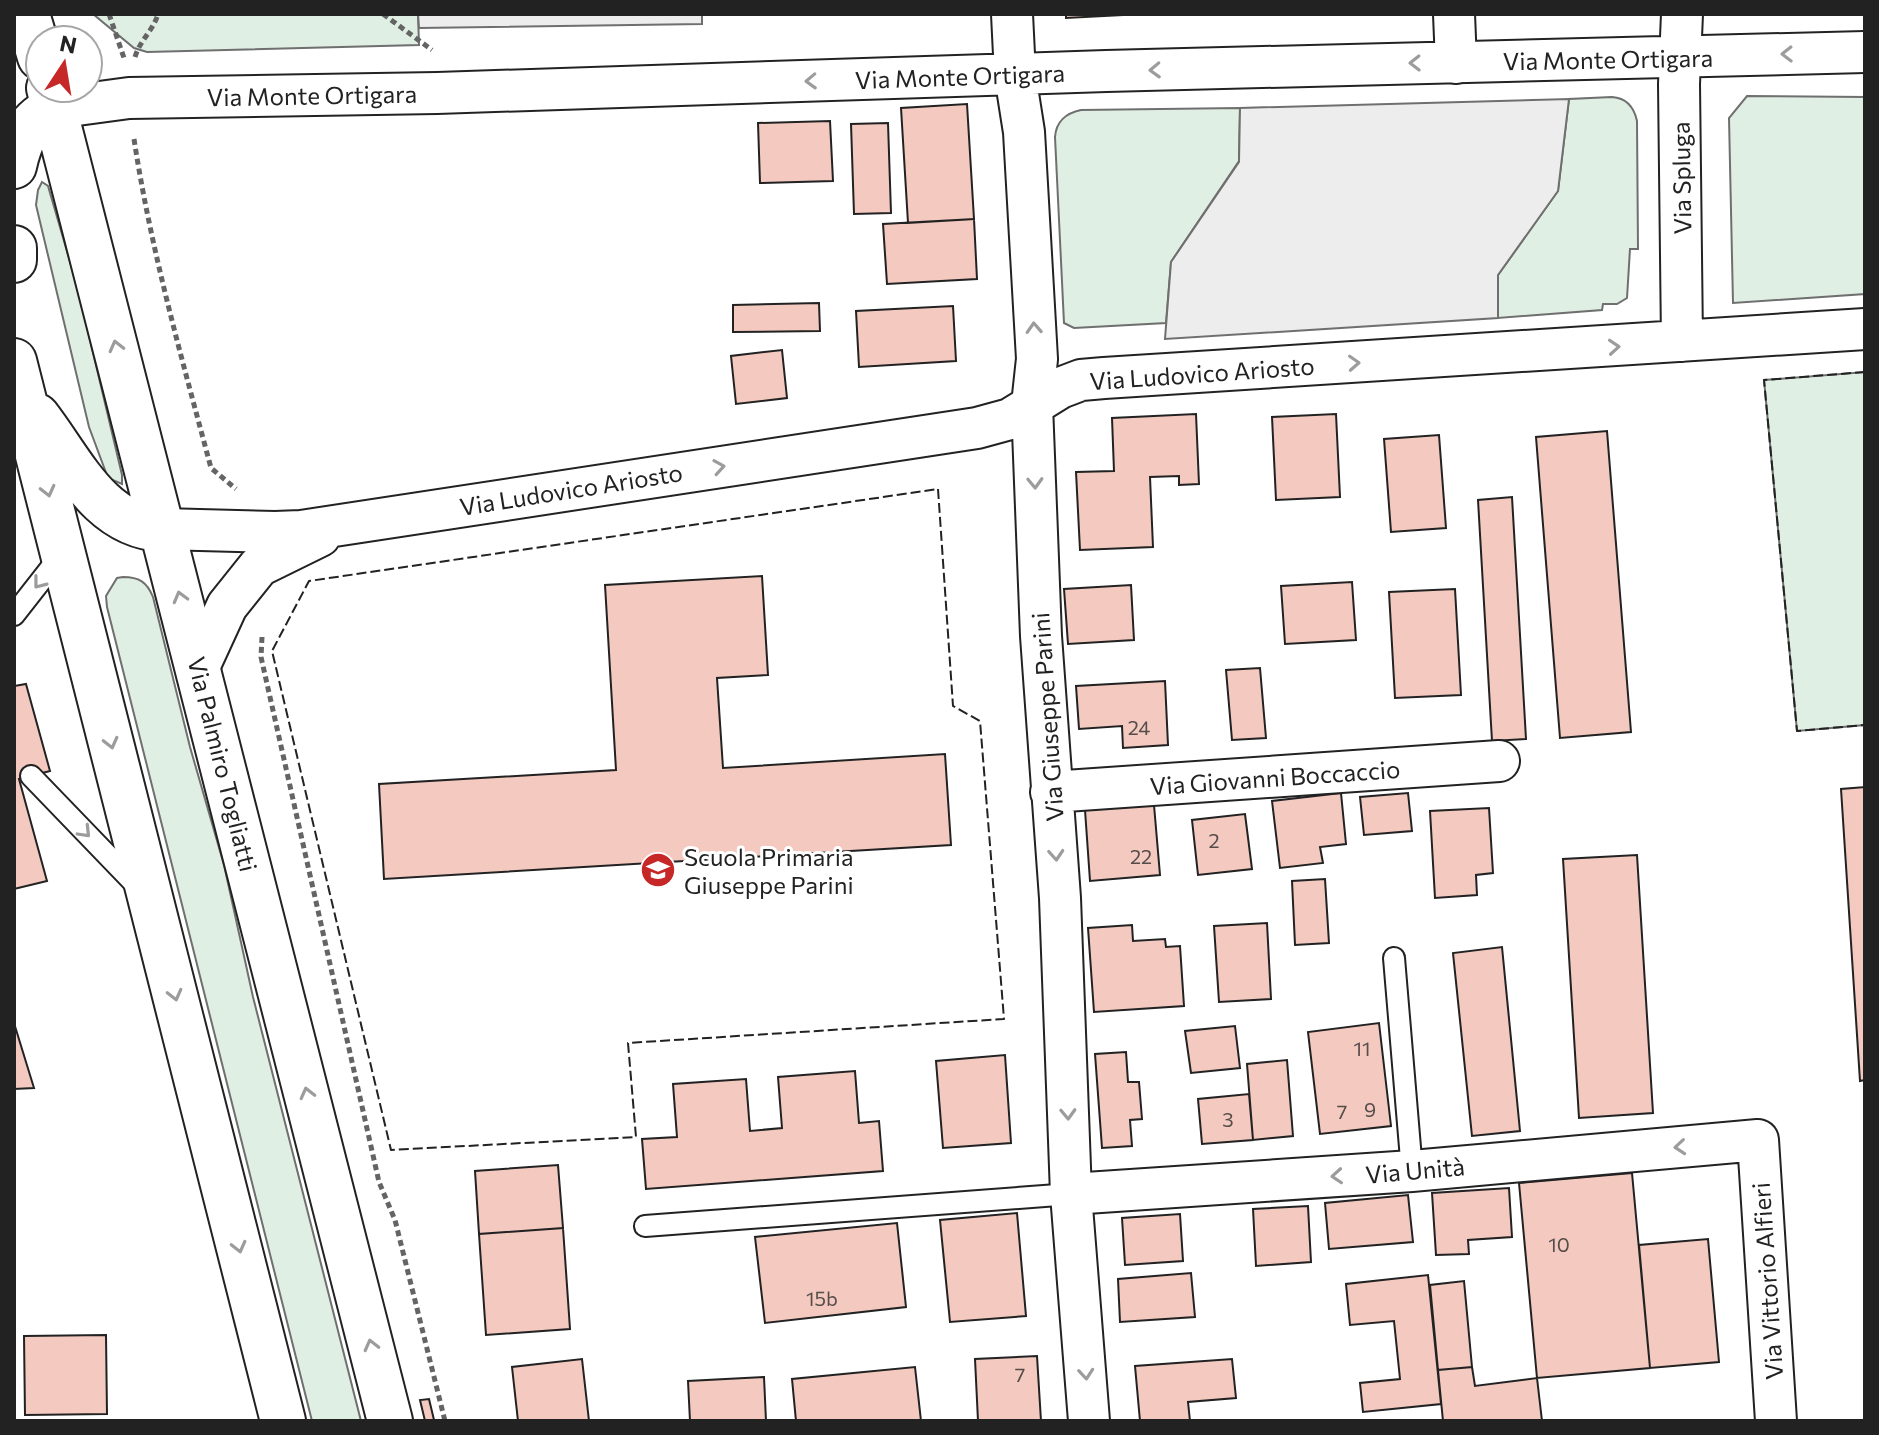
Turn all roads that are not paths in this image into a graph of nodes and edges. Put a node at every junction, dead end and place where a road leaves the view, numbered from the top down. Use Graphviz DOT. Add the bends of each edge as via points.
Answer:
graph roads {
  1 [pos="1012,14"];
  2 [pos="1454,14"];
  3 [pos="1682,14"];
  4 [pos="1865,52"];
  5 [pos="1680,58"];
  6 [pos="1456,63"];
  7 [pos="1015,75"];
  8 [pos="104,98"];
  9 [pos="48,104"];
  10 [pos="54,104"];
  11 [pos="14,166"];
  12 [pos="14,248"];
  13 [pos="14,260"];
  14 [pos="1865,329"];
  15 [pos="1682,341"];
  16 [pos="19,380"];
  17 [pos="1032,405"];
  18 [pos="365,520"];
  19 [pos="162,529"];
  20 [pos="63,552"];
  21 [pos="14,615"];
  22 [pos="199,667"];
  23 [pos="1499,761"];
  24 [pos="31,776"];
  25 [pos="1051,792"];
  26 [pos="151,901"];
  27 [pos="1394,958"];
  28 [pos="1758,1140"];
  29 [pos="1412,1171"];
  30 [pos="1071,1194"];
  31 [pos="645,1226"];
  32 [pos="283,1421"];
  33 [pos="390,1421"];
  34 [pos="1089,1421"];
  35 [pos="1776,1421"];
  1 -- 7 [label="street, Via Giuseppe Parini"];
  2 -- 6 [label="street"];
  3 -- 5 [label="street, Via Spluga"];
  4 -- 5 [label="street, Via Monte Ortigara, one-way"];
  5 -- 6 [label="street, Via Monte Ortigara"];
  5 -- 15 [label="street, Via Spluga"];
  6 -- 7 [label="street, Via Monte Ortigara, one-way"];
  7 -- 8 [label="street, Via Monte Ortigara, one-way"];
  17 -- 7 [label="street, Via Giuseppe Parini, one-way" via="1037,359 1024,132"];
  9 -- 11 [label="street" via="26,131"];
  19 -- 10 [label="street, Via Palmiro Togliatti, one-way"];
  12 -- 13 [label="street"];
  14 -- 15 [label="street, Via Ludovico Ariosto"];
  17 -- 15 [label="street, Via Ludovico Ariosto, one-way" via="1081,380"];
  16 -- 19 [label="street" via="103,506 144,528"];
  16 -- 20 [label="street, one-way"];
  18 -- 17 [label="street, Via Ludovico Ariosto, one-way" via="977,428 1010,419"];
  17 -- 25 [label="street, Via Giuseppe Parini, one-way"];
  18 -- 19 [label="street, Via Ludovico Ariosto" via="275,532"];
  18 -- 22 [label="street, Via Ludovico Ariosto" via="259,566 227,606"];
  22 -- 19 [label="street, Via Palmiro Togliatti, one-way"];
  20 -- 21 [label="lane, one-way"];
  20 -- 26 [label="street, one-way"];
  33 -- 22 [label="street, Via Palmiro Togliatti, one-way"];
  23 -- 25 [label="street, Via Giovanni Boccaccio"];
  24 -- 26 [label="lane, one-way"];
  25 -- 30 [label="street, Via Giuseppe Parini, one-way"];
  26 -- 32 [label="street, one-way"];
  27 -- 29 [label="lane"];
  28 -- 29 [label="street, Via Unità, one-way"];
  28 -- 35 [label="street, Via Vittorio Alfieri"];
  29 -- 30 [label="street, Via Unità, one-way"];
  30 -- 31 [label="lane"];
  30 -- 34 [label="street, Via Giuseppe Parini, one-way"];
}
